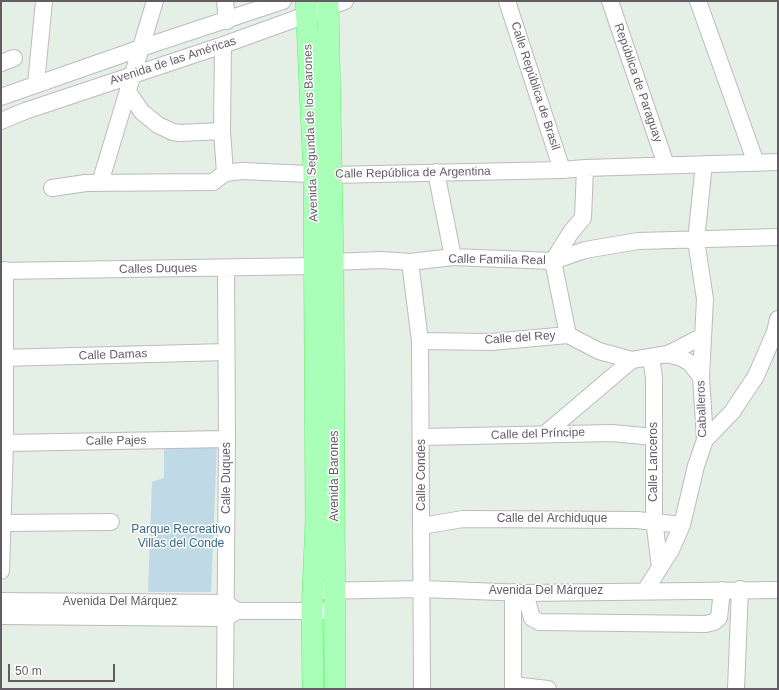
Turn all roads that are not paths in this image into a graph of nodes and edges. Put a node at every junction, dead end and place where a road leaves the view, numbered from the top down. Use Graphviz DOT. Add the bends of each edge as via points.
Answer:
graph roads {
  1 [pos="44,1"];
  2 [pos="155,1"];
  3 [pos="225,1"];
  4 [pos="283,1"];
  5 [pos="507,1"];
  6 [pos="610,1"];
  7 [pos="698,1"];
  8 [pos="333,3"];
  9 [pos="307,8"];
  10 [pos="227,21"];
  11 [pos="223,45"];
  12 [pos="141,48"];
  13 [pos="133,74"];
  14 [pos="36,84"];
  15 [pos="128,92"];
  16 [pos="1,98"];
  17 [pos="1,121"];
  18 [pos="222,131"];
  19 [pos="778,162"];
  20 [pos="756,163"];
  21 [pos="704,164"];
  22 [pos="666,165"];
  23 [pos="585,168"];
  24 [pos="562,170"];
  25 [pos="436,172"];
  26 [pos="225,173"];
  27 [pos="322,175"];
  28 [pos="100,183"];
  29 [pos="52,188"];
  30 [pos="778,237"];
  31 [pos="696,240"];
  32 [pos="453,257"];
  33 [pos="553,261"];
  34 [pos="410,262"];
  35 [pos="324,264"];
  36 [pos="226,268"];
  37 [pos="3,270"];
  38 [pos="778,319"];
  39 [pos="568,335"];
  40 [pos="703,336"];
  41 [pos="420,341"];
  42 [pos="226,352"];
  43 [pos="668,354"];
  44 [pos="651,357"];
  45 [pos="2,358"];
  46 [pos="632,360"];
  47 [pos="701,377"];
  48 [pos="546,433"];
  49 [pos="422,436"];
  50 [pos="654,437"];
  51 [pos="227,439"];
  52 [pos="705,440"];
  53 [pos="4,444"];
  54 [pos="654,520"];
  55 [pos="111,522"];
  56 [pos="3,523"];
  57 [pos="682,525"];
  58 [pos="422,526"];
  59 [pos="660,567"];
  60 [pos="1,571"];
  61 [pos="423,589"];
  62 [pos="740,589"];
  63 [pos="722,590"];
  64 [pos="778,590"];
  65 [pos="645,591"];
  66 [pos="519,592"];
  67 [pos="313,601"];
  68 [pos="336,601"];
  69 [pos="1,602"];
  70 [pos="230,610"];
  71 [pos="1,616"];
  72 [pos="513,687"];
  73 [pos="225,689"];
  74 [pos="313,689"];
  75 [pos="335,689"];
  76 [pos="422,689"];
  77 [pos="548,689"];
  78 [pos="736,689"];
  1 -- 14 [label="street"];
  2 -- 12 [label="street"];
  3 -- 10 [label="street"];
  4 -- 10 [label="street, Avenida de las Américas"];
  5 -- 24 [label="street, Calle República de Brasil"];
  6 -- 22 [label="street, República de Paraguay"];
  7 -- 20 [label="street"];
  8 -- 9 [label="street, Avenida de las Américas"];
  8 -- 27 [label="main road, Avenida Segunda de los Barones"];
  9 -- 11 [label="street, Avenida de las Américas"];
  9 -- 27 [label="main road, Avenida Segunda de los Barones"];
  10 -- 12 [label="street, Avenida de las Américas"];
  11 -- 13 [label="street, Avenida de las Américas"];
  11 -- 18 [label="street"];
  12 -- 13 [label="street"];
  12 -- 14 [label="street, Avenida de las Américas"];
  13 -- 15 [label="street"];
  13 -- 17 [label="street, Avenida de las Américas" via="25,110"];
  14 -- 16 [label="street, Avenida de las Américas"];
  15 -- 18 [label="street" via="142,112 158,125 173,132"];
  15 -- 28 [label="street"];
  18 -- 26 [label="street"];
  19 -- 20 [label="street, Calle República de Argentina"];
  20 -- 21 [label="street, Calle República de Argentina"];
  21 -- 22 [label="street, Calle República de Argentina"];
  21 -- 31 [label="street, Caballeros"];
  22 -- 23 [label="street, Calle República de Argentina"];
  23 -- 24 [label="street, Calle República de Argentina"];
  23 -- 33 [label="street" via="583,218"];
  24 -- 25 [label="street, Calle República de Argentina"];
  25 -- 27 [label="street, Calle República de Argentina"];
  25 -- 32 [label="street"];
  26 -- 27 [label="street, Calle República de Argentina" via="242,171"];
  26 -- 28 [label="street, Calle República de Argentina" via="213,182"];
  27 -- 35 [label="main road, Avenida Segunda de los Barones"];
  28 -- 29 [label="street, Calle República de Argentina" via="86,182"];
  30 -- 31 [label="street, Calle Familia Real"];
  31 -- 33 [label="street, Calle Familia Real" via="638,242 585,250"];
  31 -- 40 [label="street, Caballeros" via="705,299"];
  32 -- 33 [label="street, Calle Familia Real"];
  32 -- 34 [label="street, Calle Familia Real"];
  33 -- 39 [label="street"];
  34 -- 35 [label="street, Calle Familia Real" via="381,260"];
  34 -- 41 [label="street, Calle Condes"];
  35 -- 36 [label="street, Calles Duques"];
  35 -- 67 [label="main road, Avenida Barones"];
  35 -- 68 [label="main road, Avenida Barones"];
  36 -- 37 [label="street, Calles Duques"];
  36 -- 42 [label="street, Calle Duques"];
  37 -- 45 [label="street"];
  38 -- 52 [label="street" via="756,376 732,412"];
  39 -- 41 [label="street, Calle del Rey" via="491,342"];
  39 -- 46 [label="street, Calle del Rey" via="599,351"];
  40 -- 43 [label="street"];
  40 -- 47 [label="street, Caballeros"];
  41 -- 49 [label="street, Calle Condes"];
  42 -- 45 [label="street, Calle Damas"];
  42 -- 51 [label="street, Calle Duques"];
  43 -- 44 [label="street, Calle del Rey"];
  43 -- 47 [label="street" via="690,363"];
  44 -- 46 [label="street, Calle del Rey"];
  44 -- 50 [label="street, Calle Lanceros" via="654,378"];
  45 -- 53 [label="street"];
  46 -- 48 [label="street"];
  47 -- 52 [label="street, Caballeros"];
  48 -- 49 [label="street, Calle del Príncipe"];
  48 -- 50 [label="street, Calle del Príncipe" via="612,433"];
  49 -- 58 [label="street, Calle Condes"];
  50 -- 54 [label="street, Calle Lanceros"];
  51 -- 53 [label="street, Calle Pajes"];
  51 -- 70 [label="street, Calle Duques"];
  52 -- 57 [label="street, Caballeros"];
  53 -- 56 [label="street"];
  54 -- 57 [label="street, Calle del Archiduque"];
  54 -- 58 [label="street, Calle del Archiduque" via="463,519"];
  54 -- 59 [label="street, Calle Lanceros"];
  55 -- 56 [label="street"];
  56 -- 60 [label="street"];
  57 -- 59 [label="street, Caballeros"];
  58 -- 61 [label="street, Calle Condes"];
  59 -- 65 [label="street, Caballeros"];
  61 -- 66 [label="street, Avenida Del Márquez"];
  61 -- 68 [label="street, Avenida Del Márquez"];
  61 -- 76 [label="street, Calle Condes"];
  62 -- 63 [label="street, Avenida Del Márquez"];
  62 -- 64 [label="street, Avenida Del Márquez"];
  62 -- 78 [label="street"];
  63 -- 65 [label="street, Avenida Del Márquez"];
  63 -- 66 [label="street" via="719,618 706,624 539,622 532,618"];
  65 -- 66 [label="street, Avenida Del Márquez"];
  66 -- 72 [label="street"];
  67 -- 68 [label="street, Avenida Del Márquez"];
  67 -- 70 [label="street, Avenida Del Márquez"];
  67 -- 74 [label="main road, Avenida Barones"];
  68 -- 75 [label="main road, Avenida Barones"];
  69 -- 70 [label="street, Avenida Del Márquez"];
  70 -- 71 [label="street, Avenida Del Márquez"];
  70 -- 73 [label="street, Calle Duques"];
  72 -- 77 [label="street"];
}
